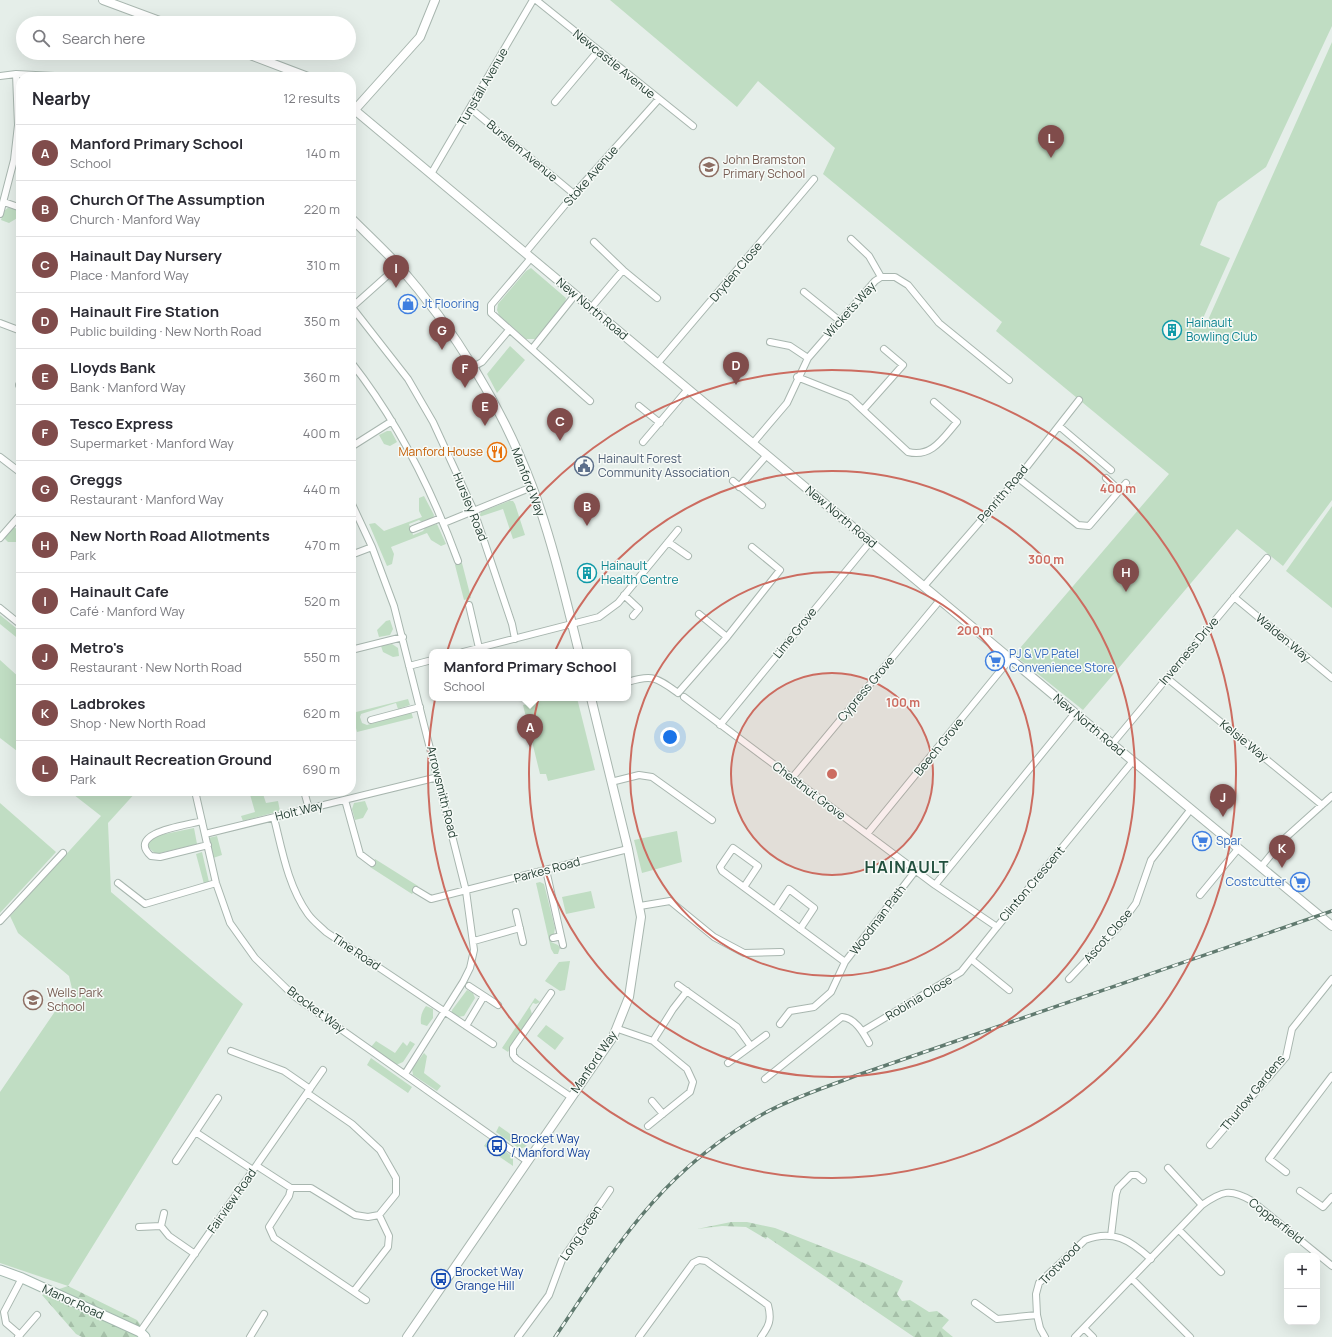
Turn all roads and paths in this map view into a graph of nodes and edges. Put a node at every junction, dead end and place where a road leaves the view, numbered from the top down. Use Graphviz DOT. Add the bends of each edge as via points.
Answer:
graph roads {
  1 [pos="103,0"];
  2 [pos="436,0"];
  3 [pos="534,0"];
  4 [pos="146,16"];
  5 [pos="598,51"];
  6 [pos="263,60"];
  7 [pos="295,72"];
  8 [pos="16,74"];
  9 [pos="0,76"];
  10 [pos="658,100"];
  11 [pos="555,102"];
  12 [pos="356,106"];
  13 [pos="470,108"];
  14 [pos="356,113"];
  15 [pos="693,126"];
  16 [pos="16,142"];
  17 [pos="432,174"];
  18 [pos="814,179"];
  19 [pos="574,194"];
  20 [pos="4,202"];
  21 [pos="16,206"];
  22 [pos="0,214"];
  23 [pos="356,223"];
  24 [pos="851,239"];
  25 [pos="594,242"];
  26 [pos="528,256"];
  27 [pos="398,266"];
  28 [pos="623,270"];
  29 [pos="881,277"];
  30 [pos="804,292"];
  31 [pos="575,295"];
  32 [pos="657,298"];
  33 [pos="356,303"];
  34 [pos="591,308"];
  35 [pos="356,313"];
  36 [pos="840,322"];
  37 [pos="0,323"];
  38 [pos="16,329"];
  39 [pos="509,330"];
  40 [pos="770,342"];
  41 [pos="532,349"];
  42 [pos="884,349"];
  43 [pos="808,358"];
  44 [pos="657,364"];
  45 [pos="473,367"];
  46 [pos="356,369"];
  47 [pos="797,377"];
  48 [pos="1009,380"];
  49 [pos="688,389"];
  50 [pos="1079,400"];
  51 [pos="590,401"];
  52 [pos="934,402"];
  53 [pos="639,406"];
  54 [pos="863,410"];
  55 [pos="392,421"];
  56 [pos="660,422"];
  57 [pos="1059,426"];
  58 [pos="643,442"];
  59 [pos="753,443"];
  60 [pos="356,444"];
  61 [pos="767,454"];
  62 [pos="0,456"];
  63 [pos="16,469"];
  64 [pos="1111,470"];
  65 [pos="1018,478"];
  66 [pos="1106,478"];
  67 [pos="733,481"];
  68 [pos="1126,483"];
  69 [pos="532,487"];
  70 [pos="739,487"];
  71 [pos="1120,490"];
  72 [pos="762,505"];
  73 [pos="474,511"];
  74 [pos="356,512"];
  75 [pos="443,520"];
  76 [pos="16,522"];
  77 [pos="413,528"];
  78 [pos="678,530"];
  79 [pos="0,538"];
  80 [pos="668,542"];
  81 [pos="870,542"];
  82 [pos="372,546"];
  83 [pos="752,547"];
  84 [pos="356,553"];
  85 [pos="688,556"];
  86 [pos="1267,558"];
  87 [pos="458,561"];
  88 [pos="924,586"];
  89 [pos="624,595"];
  90 [pos="1234,597"];
  91 [pos="940,600"];
  92 [pos="469,605"];
  93 [pos="0,608"];
  94 [pos="699,614"];
  95 [pos="633,616"];
  96 [pos="16,621"];
  97 [pos="572,625"];
  98 [pos="403,637"];
  99 [pos="726,637"];
  100 [pos="515,639"];
  101 [pos="479,648"];
  102 [pos="356,649"];
  103 [pos="475,649"];
  104 [pos="578,649"];
  105 [pos="1010,659"];
  106 [pos="429,661"];
  107 [pos="410,666"];
  108 [pos="1167,678"];
  109 [pos="1332,678"];
  110 [pos="631,681"];
  111 [pos="684,697"];
  112 [pos="592,701"];
  113 [pos="420,707"];
  114 [pos="1075,713"];
  115 [pos="371,720"];
  116 [pos="720,725"];
  117 [pos="1112,744"];
  118 [pos="1133,761"];
  119 [pos="438,777"];
  120 [pos="792,778"];
  121 [pos="611,782"];
  122 [pos="196,796"];
  123 [pos="305,796"];
  124 [pos="1332,796"];
  125 [pos="345,800"];
  126 [pos="1322,805"];
  127 [pos="309,808"];
  128 [pos="1191,809"];
  129 [pos="274,818"];
  130 [pos="712,820"];
  131 [pos="202,822"];
  132 [pos="205,834"];
  133 [pos="868,834"];
  134 [pos="208,845"];
  135 [pos="628,849"];
  136 [pos="1238,849"];
  137 [pos="63,853"];
  138 [pos="372,863"];
  139 [pos="1261,867"];
  140 [pos="546,870"];
  141 [pos="916,870"];
  142 [pos="118,882"];
  143 [pos="216,883"];
  144 [pos="935,885"];
  145 [pos="744,887"];
  146 [pos="416,890"];
  147 [pos="466,891"];
  148 [pos="1200,895"];
  149 [pos="640,906"];
  150 [pos="775,910"];
  151 [pos="516,912"];
  152 [pos="0,921"];
  153 [pos="1332,926"];
  154 [pos="997,927"];
  155 [pos="520,928"];
  156 [pos="800,929"];
  157 [pos="561,936"];
  158 [pos="553,938"];
  159 [pos="474,941"];
  160 [pos="523,942"];
  161 [pos="563,945"];
  162 [pos="781,952"];
  163 [pos="972,960"];
  164 [pos="845,962"];
  165 [pos="1069,979"];
  166 [pos="1332,979"];
  167 [pos="678,985"];
  168 [pos="469,986"];
  169 [pos="1009,990"];
  170 [pos="687,991"];
  171 [pos="551,993"];
  172 [pos="484,996"];
  173 [pos="498,1005"];
  174 [pos="445,1012"];
  175 [pos="780,1024"];
  176 [pos="466,1026"];
  177 [pos="618,1028"];
  178 [pos="863,1031"];
  179 [pos="766,1035"];
  180 [pos="652,1041"];
  181 [pos="870,1043"];
  182 [pos="493,1044"];
  183 [pos="750,1045"];
  184 [pos="231,1051"];
  185 [pos="728,1063"];
  186 [pos="323,1070"];
  187 [pos="405,1074"];
  188 [pos="1332,1076"];
  189 [pos="765,1079"];
  190 [pos="309,1091"];
  191 [pos="571,1097"];
  192 [pos="218,1098"];
  193 [pos="652,1101"];
  194 [pos="663,1114"];
  195 [pos="648,1126"];
  196 [pos="197,1133"];
  197 [pos="1210,1145"];
  198 [pos="176,1161"];
  199 [pos="527,1161"];
  200 [pos="255,1168"];
  201 [pos="1168,1168"];
  202 [pos="1286,1172"];
  203 [pos="1144,1180"];
  204 [pos="291,1188"];
  205 [pos="610,1190"];
  206 [pos="1300,1192"];
  207 [pos="1332,1197"];
  208 [pos="1202,1205"];
  209 [pos="164,1213"];
  210 [pos="379,1215"];
  211 [pos="161,1226"];
  212 [pos="139,1227"];
  213 [pos="1179,1230"];
  214 [pos="1111,1236"];
  215 [pos="195,1254"];
  216 [pos="1150,1259"];
  217 [pos="1332,1266"];
  218 [pos="0,1270"];
  219 [pos="1221,1272"];
  220 [pos="22,1278"];
  221 [pos="1132,1279"];
  222 [pos="354,1291"];
  223 [pos="366,1300"];
  224 [pos="975,1303"];
  225 [pos="264,1314"];
  226 [pos="37,1315"];
  227 [pos="1037,1315"];
  228 [pos="1084,1328"];
  229 [pos="143,1335"];
  230 [pos="19,1336"];
  231 [pos="250,1337"];
  232 [pos="407,1337"];
  233 [pos="518,1337"];
  234 [pos="639,1337"];
  235 [pos="761,1337"];
  236 [pos="1046,1337"];
  237 [pos="1075,1337"];
  238 [pos="1093,1337"];
  239 [pos="1190,1337"];
  1 -- 4 [label="street"];
  2 -- 12 [label="street" via="420,37"];
  3 -- 5 [label="street, Newcastle Avenue"];
  3 -- 13 [label="street, Tunstall Avenue"];
  5 -- 10 [label="street, Newcastle Avenue"];
  5 -- 11 [label="street"];
  6 -- 7 [label="street"];
  8 -- 9 [label="street"];
  10 -- 15 [label="street, Newcastle Avenue"];
  10 -- 19 [label="street, Stoke Avenue"];
  13 -- 17 [label="street, Tunstall Avenue"];
  13 -- 19 [label="street, Burslem Avenue"];
  14 -- 17 [label="street, New North Road"];
  16 -- 20 [label="street"];
  17 -- 26 [label="street, New North Road"];
  18 -- 44 [label="street, Dryden Close"];
  19 -- 26 [label="street, Stoke Avenue"];
  20 -- 21 [label="street"];
  20 -- 22 [label="street"];
  23 -- 27 [label="street, Manford Way"];
  24 -- 29 [label="street" via="869,256"];
  25 -- 28 [label="street"];
  26 -- 31 [label="street, New North Road"];
  26 -- 39 [label="street, Stoke Avenue" via="490,308 494,317"];
  27 -- 33 [label="street"];
  27 -- 45 [label="street, Manford Way" via="446,327"];
  28 -- 32 [label="street"];
  28 -- 34 [label="street"];
  29 -- 36 [label="street, Wickets Way"];
  29 -- 48 [label="street, Wickets Way" via="895,277 908,286 939,323"];
  30 -- 36 [label="street"];
  31 -- 34 [label="street, New North Road"];
  31 -- 41 [label="street"];
  34 -- 44 [label="street, New North Road"];
  35 -- 73 [label="street, Hursley Road" via="408,379 433,422"];
  36 -- 43 [label="street, Wickets Way"];
  37 -- 38 [label="street"];
  39 -- 41 [label="street"];
  39 -- 45 [label="street" via="482,362"];
  40 -- 43 [label="street" via="790,346"];
  41 -- 51 [label="street"];
  42 -- 54 [label="street" via="903,365"];
  43 -- 47 [label="street, Wickets Way"];
  44 -- 49 [label="street, New North Road"];
  45 -- 69 [label="street, Manford Way" via="497,410"];
  46 -- 55 [label="street"];
  47 -- 54 [label="street" via="850,398"];
  47 -- 59 [label="street, Wickets Way" via="787,403"];
  49 -- 56 [label="street"];
  49 -- 59 [label="street, New North Road"];
  50 -- 57 [label="street, Penrith Road"];
  52 -- 54 [label="street" via="957,422 928,452 916,454 908,452"];
  53 -- 56 [label="street"];
  55 -- 60 [label="street"];
  55 -- 75 [label="street"];
  56 -- 58 [label="street"];
  57 -- 64 [label="street"];
  57 -- 65 [label="street, Penrith Road"];
  59 -- 61 [label="street, New North Road"];
  61 -- 70 [label="street"];
  61 -- 81 [label="street, New North Road"];
  62 -- 63 [label="street"];
  65 -- 71 [label="street" via="1078,524 1089,526"];
  65 -- 88 [label="street, Penrith Road"];
  66 -- 71 [label="street"];
  67 -- 70 [label="street"];
  68 -- 71 [label="street"];
  69 -- 73 [label="street"];
  69 -- 97 [label="street, Manford Way" via="560,572"];
  70 -- 72 [label="street"];
  73 -- 75 [label="street"];
  73 -- 100 [label="street, Hursley Road"];
  74 -- 82 [label="street, Arrowsmith Road"];
  75 -- 77 [label="street"];
  75 -- 87 [label="street"];
  76 -- 79 [label="street"];
  78 -- 80 [label="street"];
  80 -- 85 [label="street"];
  80 -- 89 [label="street"];
  81 -- 88 [label="street, New North Road"];
  81 -- 116 [label="street, Lime Grove"];
  82 -- 84 [label="street"];
  82 -- 98 [label="street, Arrowsmith Road"];
  83 -- 99 [label="street" via="780,570"];
  86 -- 90 [label="street, Inverness Drive"];
  88 -- 91 [label="street, New North Road"];
  89 -- 95 [label="street" via="640,609"];
  89 -- 97 [label="street" via="618,603 599,617"];
  90 -- 108 [label="street, Inverness Drive"];
  90 -- 109 [label="street, Walden Way"];
  91 -- 105 [label="street, New North Road"];
  91 -- 120 [label="street, Cypress Grove"];
  92 -- 101 [label="street"];
  93 -- 96 [label="street"];
  94 -- 99 [label="street"];
  97 -- 100 [label="street"];
  97 -- 104 [label="street, Manford Way"];
  98 -- 102 [label="street"];
  98 -- 107 [label="street, Arrowsmith Road"];
  99 -- 110 [label="street" via="678,693 663,682 650,677"];
  100 -- 101 [label="street"];
  101 -- 103 [label="street"];
  105 -- 114 [label="street, New North Road"];
  105 -- 133 [label="street, Beech Grove"];
  106 -- 107 [label="street"];
  107 -- 113 [label="street, Arrowsmith Road"];
  108 -- 117 [label="street, Inverness Drive"];
  108 -- 126 [label="street, Kelsie Way"];
  111 -- 116 [label="street, Chestnut Grove"];
  112 -- 121 [label="street, Manford Way"];
  113 -- 115 [label="street"];
  113 -- 119 [label="street, Arrowsmith Road"];
  114 -- 117 [label="street, New North Road"];
  114 -- 144 [label="street"];
  116 -- 120 [label="street, Chestnut Grove"];
  117 -- 118 [label="street, New North Road"];
  118 -- 128 [label="street, New North Road"];
  118 -- 154 [label="street, Clinton Crescent"];
  119 -- 125 [label="street, Holt Way"];
  119 -- 147 [label="street, Arrowsmith Road"];
  120 -- 133 [label="street, Chestnut Grove"];
  121 -- 130 [label="street" via="639,775 652,777"];
  121 -- 135 [label="street, Manford Way"];
  122 -- 131 [label="street, Brocket Way"];
  123 -- 127 [label="street"];
  124 -- 126 [label="street"];
  125 -- 127 [label="street, Holt Way"];
  125 -- 138 [label="street" via="360,854"];
  126 -- 139 [label="street" via="1283,840"];
  127 -- 129 [label="street, Holt Way"];
  128 -- 136 [label="street, New North Road"];
  128 -- 165 [label="street, Ascot Close" via="1151,860 1136,903 1120,925"];
  129 -- 132 [label="street, Holt Way"];
  129 -- 174 [label="street, Tine Road" via="288,873 308,915 326,932"];
  131 -- 132 [label="street, Brocket Way"];
  131 -- 134 [label="street" via="151,835 145,842 145,847 151,856 160,857"];
  132 -- 134 [label="street, Brocket Way"];
  133 -- 141 [label="street, Chestnut Grove"];
  134 -- 143 [label="street, Brocket Way"];
  135 -- 140 [label="street, Parkes Road"];
  135 -- 149 [label="street, Manford Way"];
  136 -- 139 [label="street, New North Road"];
  136 -- 148 [label="street"];
  137 -- 152 [label="street"];
  139 -- 153 [label="street, New North Road"];
  140 -- 147 [label="street, Parkes Road"];
  140 -- 157 [label="street"];
  141 -- 144 [label="street, Chestnut Grove"];
  141 -- 164 [label="street, Woodman Path"];
  142 -- 143 [label="street" via="145,904"];
  143 -- 187 [label="street, Brocket Way" via="230,923 255,958 294,996"];
  144 -- 154 [label="street, Clinton Crescent"];
  145 -- 145 [label="street, Woodman Path" via="720,867 733,848 758,866"];
  145 -- 150 [label="street, Woodman Path"];
  146 -- 147 [label="street, Parkes Road" via="431,899"];
  147 -- 159 [label="street, Arrowsmith Road"];
  149 -- 162 [label="street" via="670,901 714,937 744,953"];
  149 -- 177 [label="street, Manford Way" via="641,917 629,997"];
  150 -- 156 [label="street, Woodman Path"];
  150 -- 156 [label="street" via="789,889 802,898 814,908"];
  151 -- 155 [label="street"];
  154 -- 163 [label="street, Robinia Close"];
  155 -- 159 [label="street"];
  155 -- 160 [label="street"];
  156 -- 164 [label="street, Woodman Path"];
  157 -- 158 [label="street"];
  157 -- 161 [label="street"];
  159 -- 174 [label="street, Arrowsmith Road" via="470,968"];
  163 -- 169 [label="street"];
  163 -- 178 [label="street, Robinia Close" via="961,972"];
  164 -- 175 [label="street" via="831,992 814,1007 790,1011"];
  166 -- 197 [label="street, Thurlow Gardens" via="1292,1029 1286,1057"];
  167 -- 170 [label="street"];
  168 -- 172 [label="street"];
  170 -- 180 [label="street"];
  170 -- 183 [label="street" via="737,1027"];
  171 -- 191 [label="street" via="514,1048 513,1055"];
  172 -- 173 [label="street"];
  172 -- 176 [label="street"];
  174 -- 176 [label="street, Tine Road"];
  174 -- 187 [label="street, Arrowsmith Road"];
  176 -- 182 [label="street, Tine Road"];
  177 -- 180 [label="street"];
  177 -- 191 [label="street, Manford Way"];
  178 -- 181 [label="street"];
  178 -- 189 [label="street" via="848,1018 842,1017"];
  179 -- 183 [label="street"];
  180 -- 194 [label="street" via="687,1069 693,1082 690,1092"];
  183 -- 185 [label="street"];
  184 -- 190 [label="street" via="284,1070"];
  186 -- 190 [label="street, Fairview Road"];
  187 -- 199 [label="street, Brocket Way"];
  188 -- 202 [label="street" via="1269,1159"];
  190 -- 200 [label="street, Fairview Road"];
  190 -- 210 [label="street" via="352,1124 380,1150 396,1178 396,1194"];
  191 -- 199 [label="street, Manford Way"];
  192 -- 196 [label="street"];
  193 -- 194 [label="street"];
  194 -- 195 [label="street"];
  196 -- 198 [label="street"];
  196 -- 200 [label="street"];
  199 -- 232 [label="street, Manford Way"];
  200 -- 204 [label="street"];
  200 -- 215 [label="street, Fairview Road"];
  201 -- 208 [label="street"];
  203 -- 214 [label="street" via="1137,1175 1131,1175 1118,1188"];
  204 -- 210 [label="street" via="311,1188 355,1216"];
  204 -- 222 [label="street" via="289,1196 269,1227 274,1238"];
  205 -- 233 [label="street, Long Green" via="562,1260 549,1295"];
  206 -- 207 [label="street" via="1322,1207"];
  208 -- 213 [label="street, Copperfield"];
  208 -- 217 [label="street, Copperfield" via="1218,1195 1238,1193 1252,1201"];
  209 -- 211 [label="street"];
  210 -- 222 [label="street" via="389,1236 388,1247"];
  211 -- 212 [label="street"];
  211 -- 215 [label="street" via="169,1236"];
  213 -- 216 [label="street, Copperfield"];
  213 -- 219 [label="street"];
  214 -- 216 [label="street, Trotwood" via="1128,1240"];
  214 -- 227 [label="street, Trotwood" via="1094,1236 1085,1240 1040,1283 1036,1294"];
  215 -- 229 [label="street, Fairview Road"];
  216 -- 221 [label="street, Copperfield"];
  218 -- 220 [label="main road, Manor Road"];
  220 -- 229 [label="main road, Manor Road"];
  220 -- 230 [label="street" via="4,1312 6,1323"];
  221 -- 228 [label="street, Copperfield"];
  221 -- 239 [label="street"];
  222 -- 223 [label="street"];
  224 -- 227 [label="street" via="997,1319"];
  225 -- 231 [label="street"];
  226 -- 230 [label="street"];
  227 -- 236 [label="street, Trotwood" via="1040,1328"];
  228 -- 237 [label="street, Copperfield"];
  228 -- 238 [label="street"];
  234 -- 235 [label="street" via="693,1263 699,1260 706,1261 768,1305 770,1324"];
}
